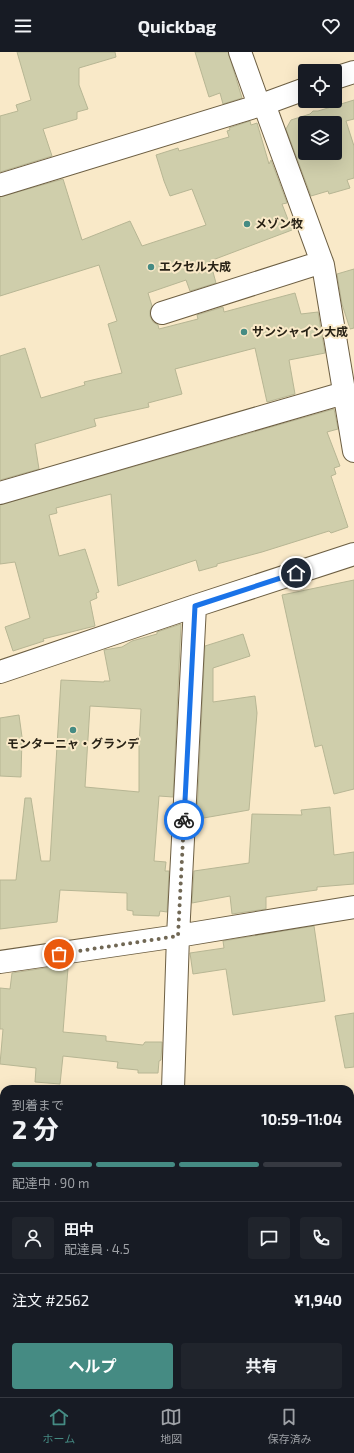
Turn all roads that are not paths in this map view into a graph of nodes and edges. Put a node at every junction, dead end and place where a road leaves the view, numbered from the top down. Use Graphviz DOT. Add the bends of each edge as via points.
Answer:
graph roads {
  1 [pos="240,52"];
  2 [pos="354,72"];
  3 [pos="342,76"];
  4 [pos="298,91"];
  5 [pos="262,104"];
  6 [pos="0,185"];
  7 [pos="322,262"];
  8 [pos="162,313"];
  9 [pos="344,393"];
  10 [pos="354,451"];
  11 [pos="0,493"];
  12 [pos="354,554"];
  13 [pos="195,606"];
  14 [pos="0,672"];
  15 [pos="354,907"];
  16 [pos="178,936"];
  17 [pos="0,962"];
  18 [pos="173,1085"];
  1 -- 5 [label="street"];
  2 -- 3 [label="street"];
  4 -- 5 [label="street"];
  5 -- 6 [label="street"];
  5 -- 7 [label="street"];
  7 -- 8 [label="street"];
  7 -- 9 [label="street"];
  9 -- 10 [label="street"];
  9 -- 11 [label="street"];
  12 -- 13 [label="street"];
  13 -- 14 [label="street"];
  13 -- 16 [label="street"];
  15 -- 16 [label="street"];
  16 -- 17 [label="street"];
  16 -- 18 [label="street"];
}
